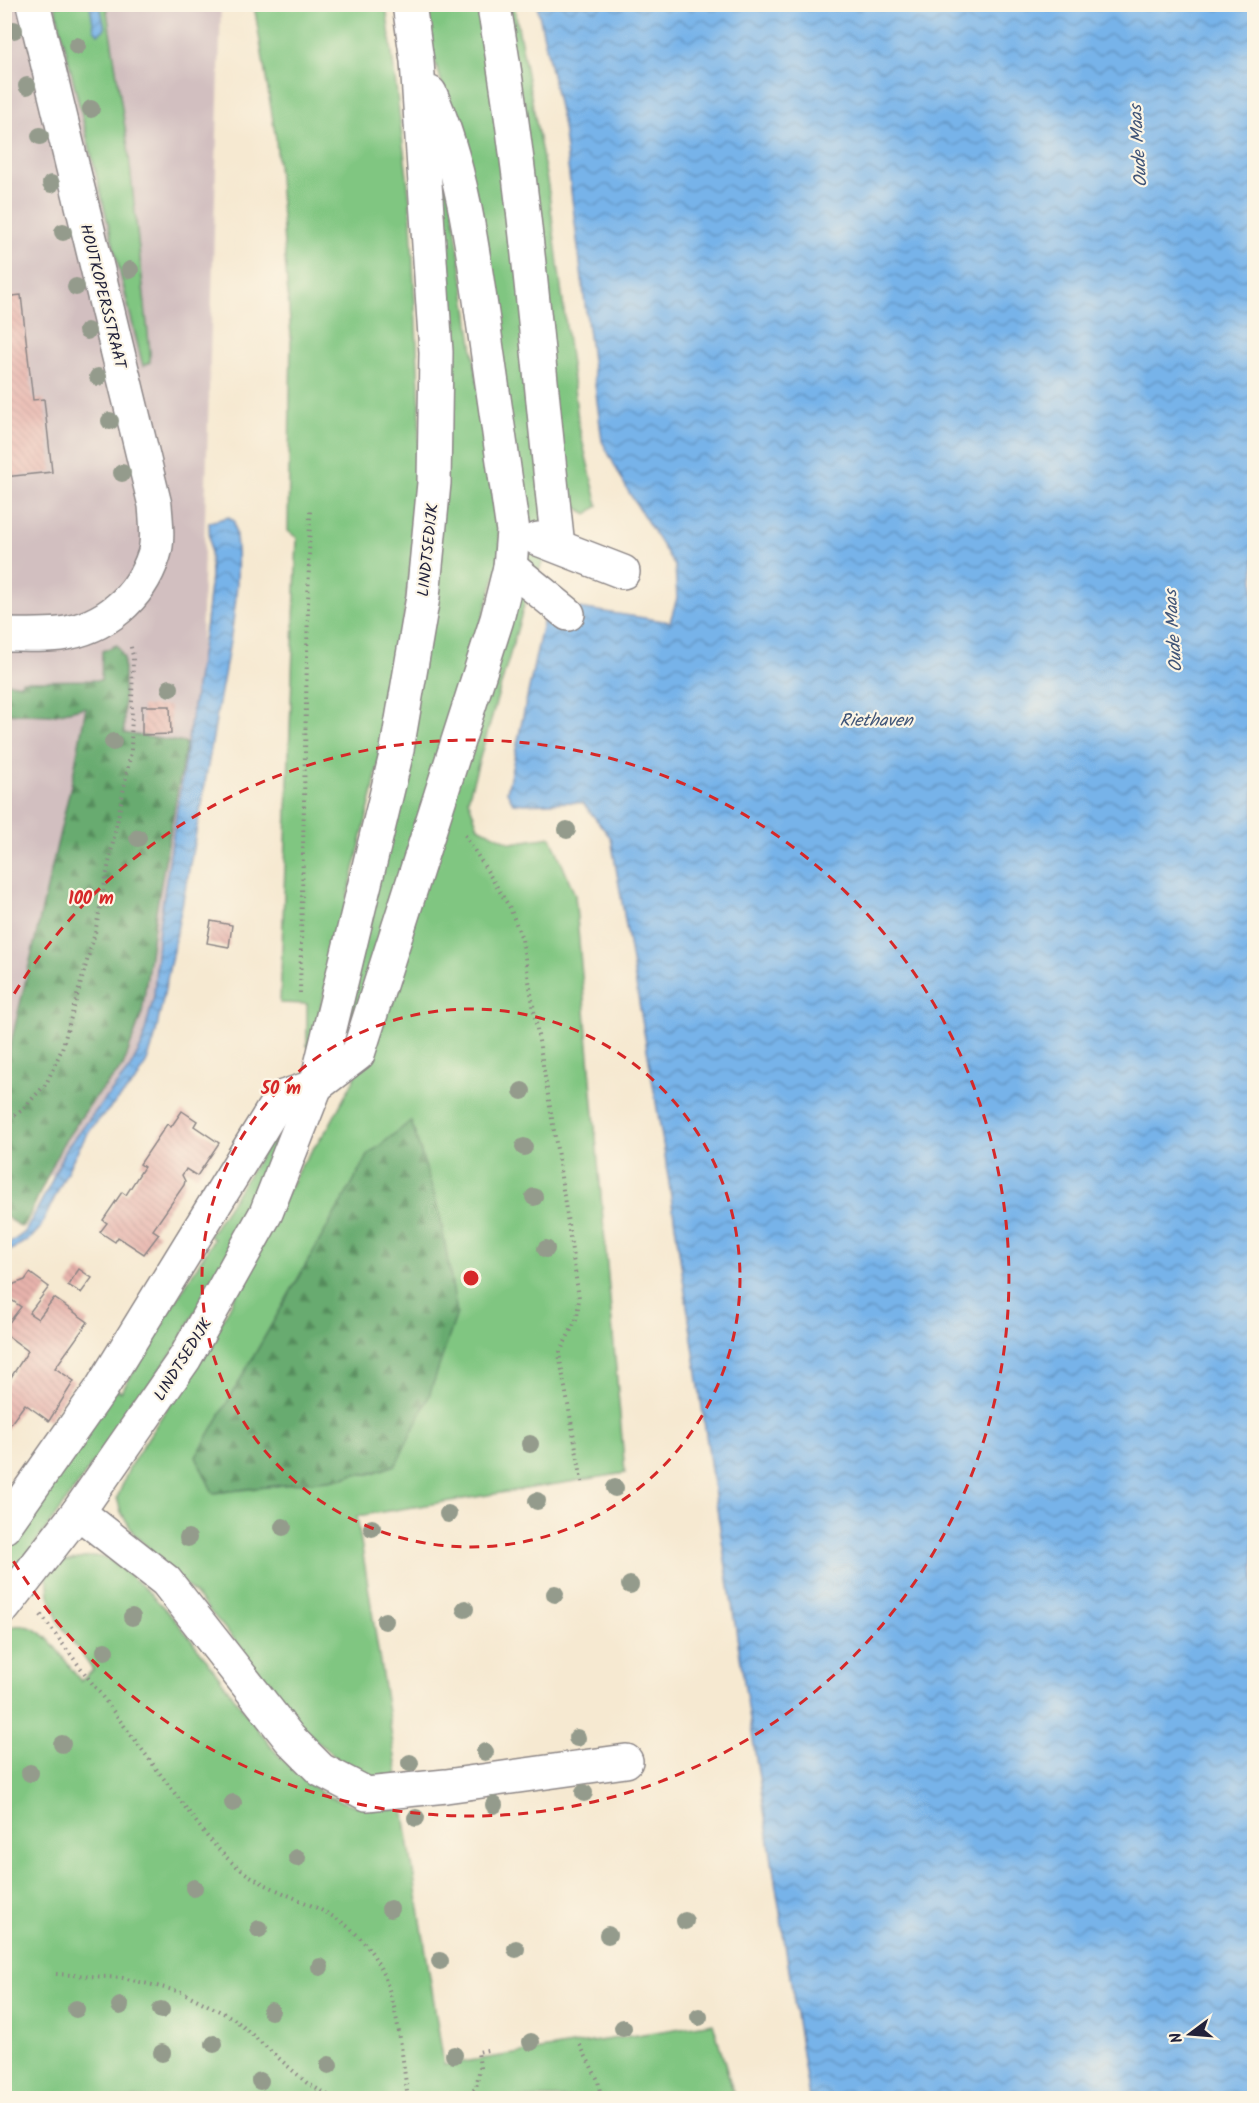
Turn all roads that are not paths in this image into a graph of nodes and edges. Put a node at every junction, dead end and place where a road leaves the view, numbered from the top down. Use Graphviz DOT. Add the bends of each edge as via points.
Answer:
graph roads {
  1 [pos="33,4"];
  2 [pos="409,4"];
  3 [pos="495,13"];
  4 [pos="417,61"];
  5 [pos="513,531"];
  6 [pos="558,546"];
  7 [pos="510,567"];
  8 [pos="623,572"];
  9 [pos="568,614"];
  10 [pos="4,635"];
  11 [pos="316,1086"];
  12 [pos="78,1512"];
  13 [pos="4,1527"];
  14 [pos="12,1598"];
  15 [pos="626,1761"];
  1 -- 10 [label="street, HOUTKOPERSSTRAAT" via="155,505 157,530 154,554 131,597 95,625 60,634"];
  2 -- 4 [label="street, LINDTSEDIJK"];
  3 -- 6 [label="street" via="520,181"];
  4 -- 5 [label="street" via="437,107 474,256"];
  4 -- 11 [label="street, LINDTSEDIJK" via="436,352 434,483 423,597 396,755"];
  5 -- 6 [label="street"];
  5 -- 7 [label="street"];
  6 -- 8 [label="street"];
  7 -- 9 [label="street"];
  7 -- 11 [label="street" via="497,619 358,1054"];
  11 -- 12 [label="street, LINDTSEDIJK" via="266,1212 185,1358"];
  11 -- 13 [label="street" via="280,1098 101,1389"];
  12 -- 14 [label="street, LINDTSEDIJK"];
  12 -- 15 [label="street" via="166,1581 290,1739 321,1770 367,1794"];
}
